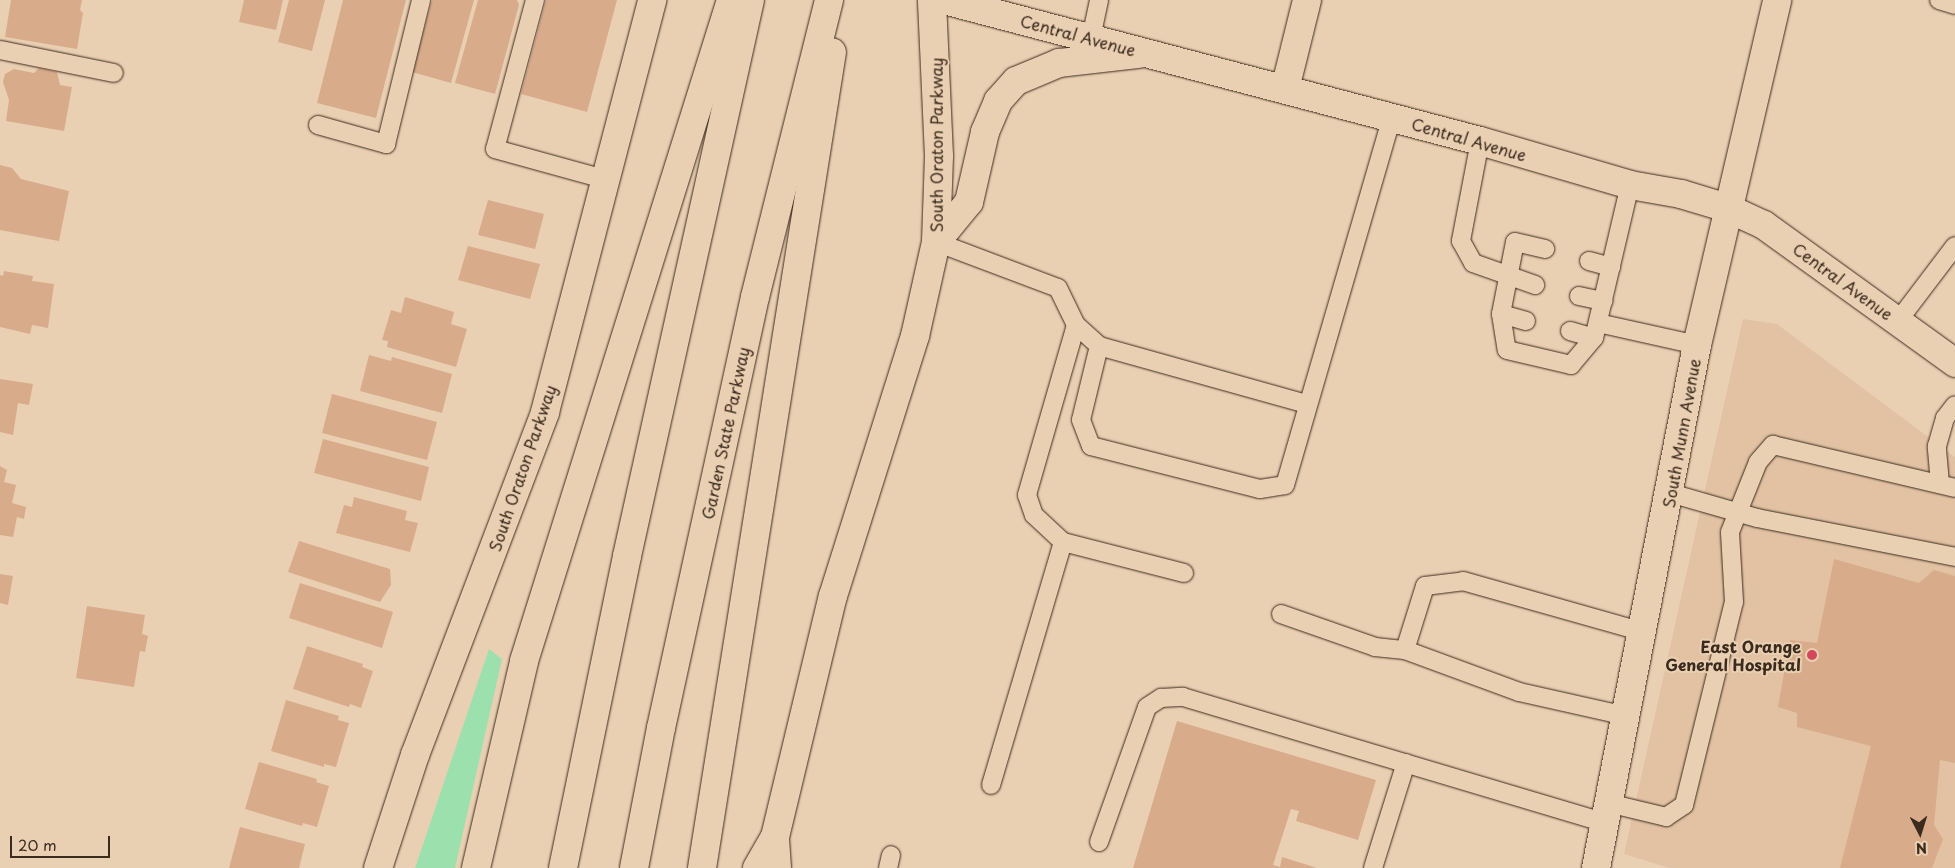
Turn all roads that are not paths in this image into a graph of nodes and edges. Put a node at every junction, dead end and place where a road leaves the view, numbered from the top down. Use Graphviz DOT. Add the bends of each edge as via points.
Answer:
graph roads {
  1 [pos="420,0"];
  2 [pos="535,0"];
  3 [pos="652,0"];
  4 [pos="731,0"];
  5 [pos="750,0"];
  6 [pos="829,0"];
  7 [pos="840,0"];
  8 [pos="932,0"];
  9 [pos="944,0"];
  10 [pos="1100,0"];
  11 [pos="1307,0"];
  12 [pos="1777,0"];
  13 [pos="1939,0"];
  14 [pos="1955,5"];
  15 [pos="1091,38"];
  16 [pos="0,50"];
  17 [pos="1148,54"];
  18 [pos="114,73"];
  19 [pos="1285,89"];
  20 [pos="1392,117"];
  21 [pos="318,125"];
  22 [pos="1480,141"];
  23 [pos="604,179"];
  24 [pos="1630,185"];
  25 [pos="1727,208"];
  26 [pos="936,242"];
  27 [pos="1955,246"];
  28 [pos="1545,249"];
  29 [pos="1588,261"];
  30 [pos="1611,267"];
  31 [pos="1507,278"];
  32 [pos="1535,285"];
  33 [pos="1579,296"];
  34 [pos="1603,301"];
  35 [pos="1501,314"];
  36 [pos="1526,321"];
  37 [pos="1898,321"];
  38 [pos="1076,325"];
  39 [pos="1596,330"];
  40 [pos="1570,331"];
  41 [pos="1697,345"];
  42 [pos="1099,346"];
  43 [pos="1955,363"];
  44 [pos="1307,404"];
  45 [pos="1955,405"];
  46 [pos="1947,486"];
  47 [pos="1670,493"];
  48 [pos="1739,513"];
  49 [pos="1063,542"];
  50 [pos="1955,557"];
  51 [pos="1184,573"];
  52 [pos="1281,614"];
  53 [pos="1643,632"];
  54 [pos="1405,650"];
  55 [pos="1626,716"];
  56 [pos="1406,762"];
  57 [pos="991,785"];
  58 [pos="1606,813"];
  59 [pos="775,837"];
  60 [pos="1099,842"];
  61 [pos="378,868"];
  62 [pos="476,868"];
  63 [pos="563,868"];
  64 [pos="634,868"];
  65 [pos="702,868"];
  66 [pos="757,868"];
  67 [pos="778,868"];
  68 [pos="1374,868"];
  69 [pos="1596,868"];
  1 -- 21 [label="lane" via="386,144"];
  2 -- 23 [label="lane" via="495,149"];
  3 -- 23 [label="main road, South Oraton Parkway"];
  4 -- 62 [label="main road" via="524,661"];
  5 -- 63 [label="main road" via="627,556"];
  6 -- 64 [label="main road, Garden State Parkway" via="757,288"];
  7 -- 65 [label="main road"];
  8 -- 26 [label="main road, South Oraton Parkway" via="939,156"];
  9 -- 15 [label="main road, Central Avenue"];
  10 -- 15 [label="lane"];
  11 -- 19 [label="main road"];
  12 -- 25 [label="main road, South Munn Avenue"];
  13 -- 14 [label="lane"];
  15 -- 17 [label="main road, Central Avenue"];
  16 -- 18 [label="lane"];
  17 -- 19 [label="main road, Central Avenue"];
  17 -- 26 [label="main road" via="1112,54 1059,63 1016,81 998,101 985,132 969,202"];
  19 -- 20 [label="main road, Central Avenue"];
  20 -- 22 [label="main road, Central Avenue"];
  20 -- 44 [label="lane"];
  22 -- 24 [label="main road, Central Avenue"];
  22 -- 31 [label="lane" via="1461,241 1473,263"];
  23 -- 61 [label="main road, South Oraton Parkway" via="544,412 415,755"];
  24 -- 25 [label="main road, Central Avenue" via="1681,194"];
  24 -- 30 [label="lane"];
  25 -- 37 [label="main road, Central Avenue" via="1764,225"];
  25 -- 41 [label="main road, South Munn Avenue"];
  26 -- 38 [label="lane" via="1058,288"];
  26 -- 59 [label="main road, South Oraton Parkway" via="915,336 833,596"];
  27 -- 37 [label="lane"];
  28 -- 31 [label="lane" via="1515,242"];
  29 -- 30 [label="lane"];
  30 -- 34 [label="lane"];
  31 -- 32 [label="lane"];
  31 -- 35 [label="lane"];
  33 -- 34 [label="lane"];
  34 -- 39 [label="lane"];
  35 -- 36 [label="lane"];
  35 -- 39 [label="lane" via="1507,350 1571,365"];
  37 -- 43 [label="main road, Central Avenue"];
  38 -- 42 [label="lane"];
  38 -- 49 [label="lane" via="1027,495 1034,514"];
  39 -- 40 [label="lane"];
  39 -- 41 [label="lane"];
  41 -- 47 [label="main road, South Munn Avenue"];
  42 -- 44 [label="lane"];
  42 -- 44 [label="lane" via="1081,420 1091,446 1260,489 1285,485"];
  45 -- 46 [label="lane" via="1945,418 1938,446"];
  46 -- 48 [label="lane" via="1773,445 1758,462"];
  47 -- 48 [label="lane"];
  47 -- 53 [label="main road, South Munn Avenue"];
  48 -- 50 [label="lane"];
  48 -- 58 [label="lane" via="1730,532 1734,602 1684,805 1666,817"];
  49 -- 51 [label="lane"];
  49 -- 57 [label="lane"];
  52 -- 54 [label="lane" via="1375,647"];
  53 -- 54 [label="lane" via="1463,582 1425,586"];
  53 -- 55 [label="main road, South Munn Avenue"];
  54 -- 55 [label="lane" via="1519,692"];
  55 -- 58 [label="main road, South Munn Avenue"];
  56 -- 58 [label="lane"];
  56 -- 60 [label="lane" via="1209,702 1183,696 1161,698 1147,708"];
  56 -- 68 [label="lane"];
  58 -- 69 [label="main road, South Munn Avenue"];
  59 -- 66 [label="main road"];
  59 -- 67 [label="main road, South Oraton Parkway"];
}
